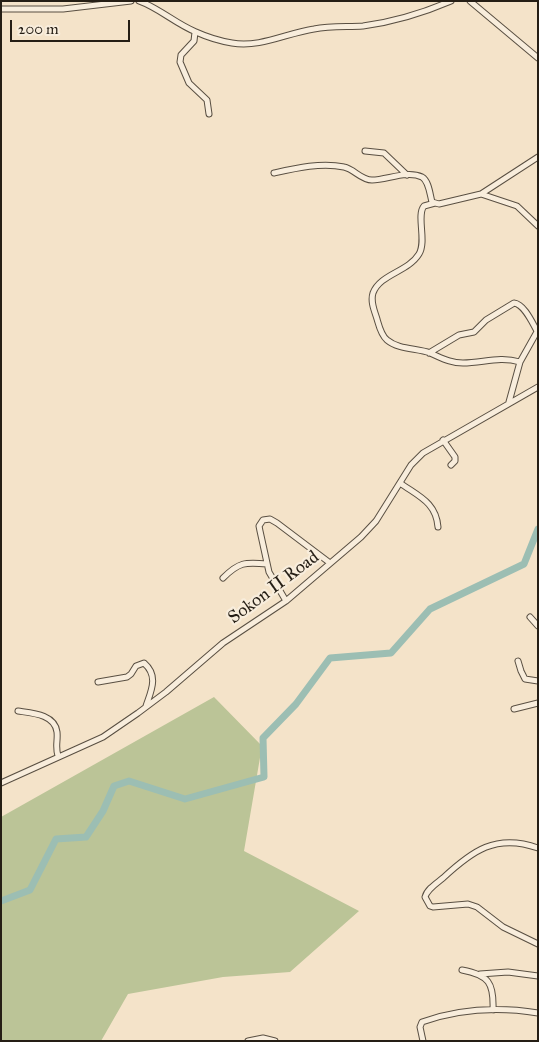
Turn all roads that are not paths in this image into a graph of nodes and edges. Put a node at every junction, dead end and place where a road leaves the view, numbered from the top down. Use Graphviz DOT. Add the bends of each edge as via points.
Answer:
graph roads {
  1 [pos="131,1"];
  2 [pos="139,1"];
  3 [pos="451,1"];
  4 [pos="470,1"];
  5 [pos="122,2"];
  6 [pos="1,9"];
  7 [pos="195,32"];
  8 [pos="538,58"];
  9 [pos="209,114"];
  10 [pos="365,151"];
  11 [pos="538,157"];
  12 [pos="274,173"];
  13 [pos="406,175"];
  14 [pos="481,194"];
  15 [pos="436,203"];
  16 [pos="538,226"];
  17 [pos="537,330"];
  18 [pos="429,353"];
  19 [pos="520,362"];
  20 [pos="538,387"];
  21 [pos="509,402"];
  22 [pos="443,440"];
  23 [pos="451,465"];
  24 [pos="400,483"];
  25 [pos="438,527"];
  26 [pos="330,563"];
  27 [pos="267,564"];
  28 [pos="223,578"];
  29 [pos="286,601"];
  30 [pos="530,617"];
  31 [pos="538,626"];
  32 [pos="518,661"];
  33 [pos="538,681"];
  34 [pos="98,682"];
  35 [pos="538,703"];
  36 [pos="146,707"];
  37 [pos="514,709"];
  38 [pos="18,711"];
  39 [pos="58,756"];
  40 [pos="1,783"];
  41 [pos="538,848"];
  42 [pos="538,944"];
  43 [pos="462,970"];
  44 [pos="480,974"];
  45 [pos="538,976"];
  46 [pos="493,1010"];
  47 [pos="538,1013"];
  48 [pos="248,1041"];
  49 [pos="275,1041"];
  50 [pos="423,1041"];
  1 -- 5 [label="street"];
  2 -- 7 [label="street"];
  3 -- 7 [label="street" via="382,22 316,28 246,44 226,42"];
  4 -- 8 [label="street"];
  5 -- 6 [label="street" via="63,9"];
  7 -- 9 [label="street" via="194,41 181,55 180,62 189,83 206,100"];
  10 -- 13 [label="street" via="384,153"];
  11 -- 14 [label="street"];
  12 -- 13 [label="street" via="337,166 349,168 369,180"];
  13 -- 15 [label="street" via="424,178 432,202"];
  14 -- 15 [label="street"];
  14 -- 16 [label="street" via="517,206"];
  15 -- 18 [label="street" via="421,210 422,240 418,256 381,282 372,299 385,338 396,345"];
  17 -- 18 [label="street" via="521,306 514,303 486,320 474,332 459,335"];
  17 -- 19 [label="street"];
  18 -- 19 [label="street" via="458,363 496,359"];
  19 -- 21 [label="street"];
  20 -- 21 [label="street, Sokon II Road"];
  21 -- 22 [label="street, Sokon II Road"];
  22 -- 23 [label="street" via="454,457"];
  22 -- 24 [label="street, Sokon II Road" via="416,459"];
  24 -- 25 [label="street" via="430,504"];
  24 -- 26 [label="street, Sokon II Road" via="376,521"];
  26 -- 27 [label="street" via="266,518 259,526"];
  26 -- 29 [label="street, Sokon II Road"];
  27 -- 28 [label="street" via="240,564"];
  27 -- 29 [label="street"];
  29 -- 36 [label="street, Sokon II Road" via="219,646"];
  30 -- 31 [label="street"];
  32 -- 33 [label="street" via="525,679"];
  34 -- 36 [label="street" via="127,677 136,666 144,663 154,678"];
  35 -- 37 [label="street"];
  36 -- 39 [label="street, Sokon II Road" via="103,736"];
  38 -- 39 [label="street" via="45,716 54,723"];
  39 -- 40 [label="street, Sokon II Road"];
  41 -- 42 [label="street" via="516,842 478,850 462,860 425,897 433,907 468,904 477,907 503,927"];
  43 -- 44 [label="street"];
  44 -- 45 [label="street" via="508,972"];
  44 -- 46 [label="street" via="488,980 493,993"];
  46 -- 47 [label="street"];
  46 -- 50 [label="street" via="452,1013 422,1022"];
  48 -- 49 [label="street" via="263,1038"];
}
